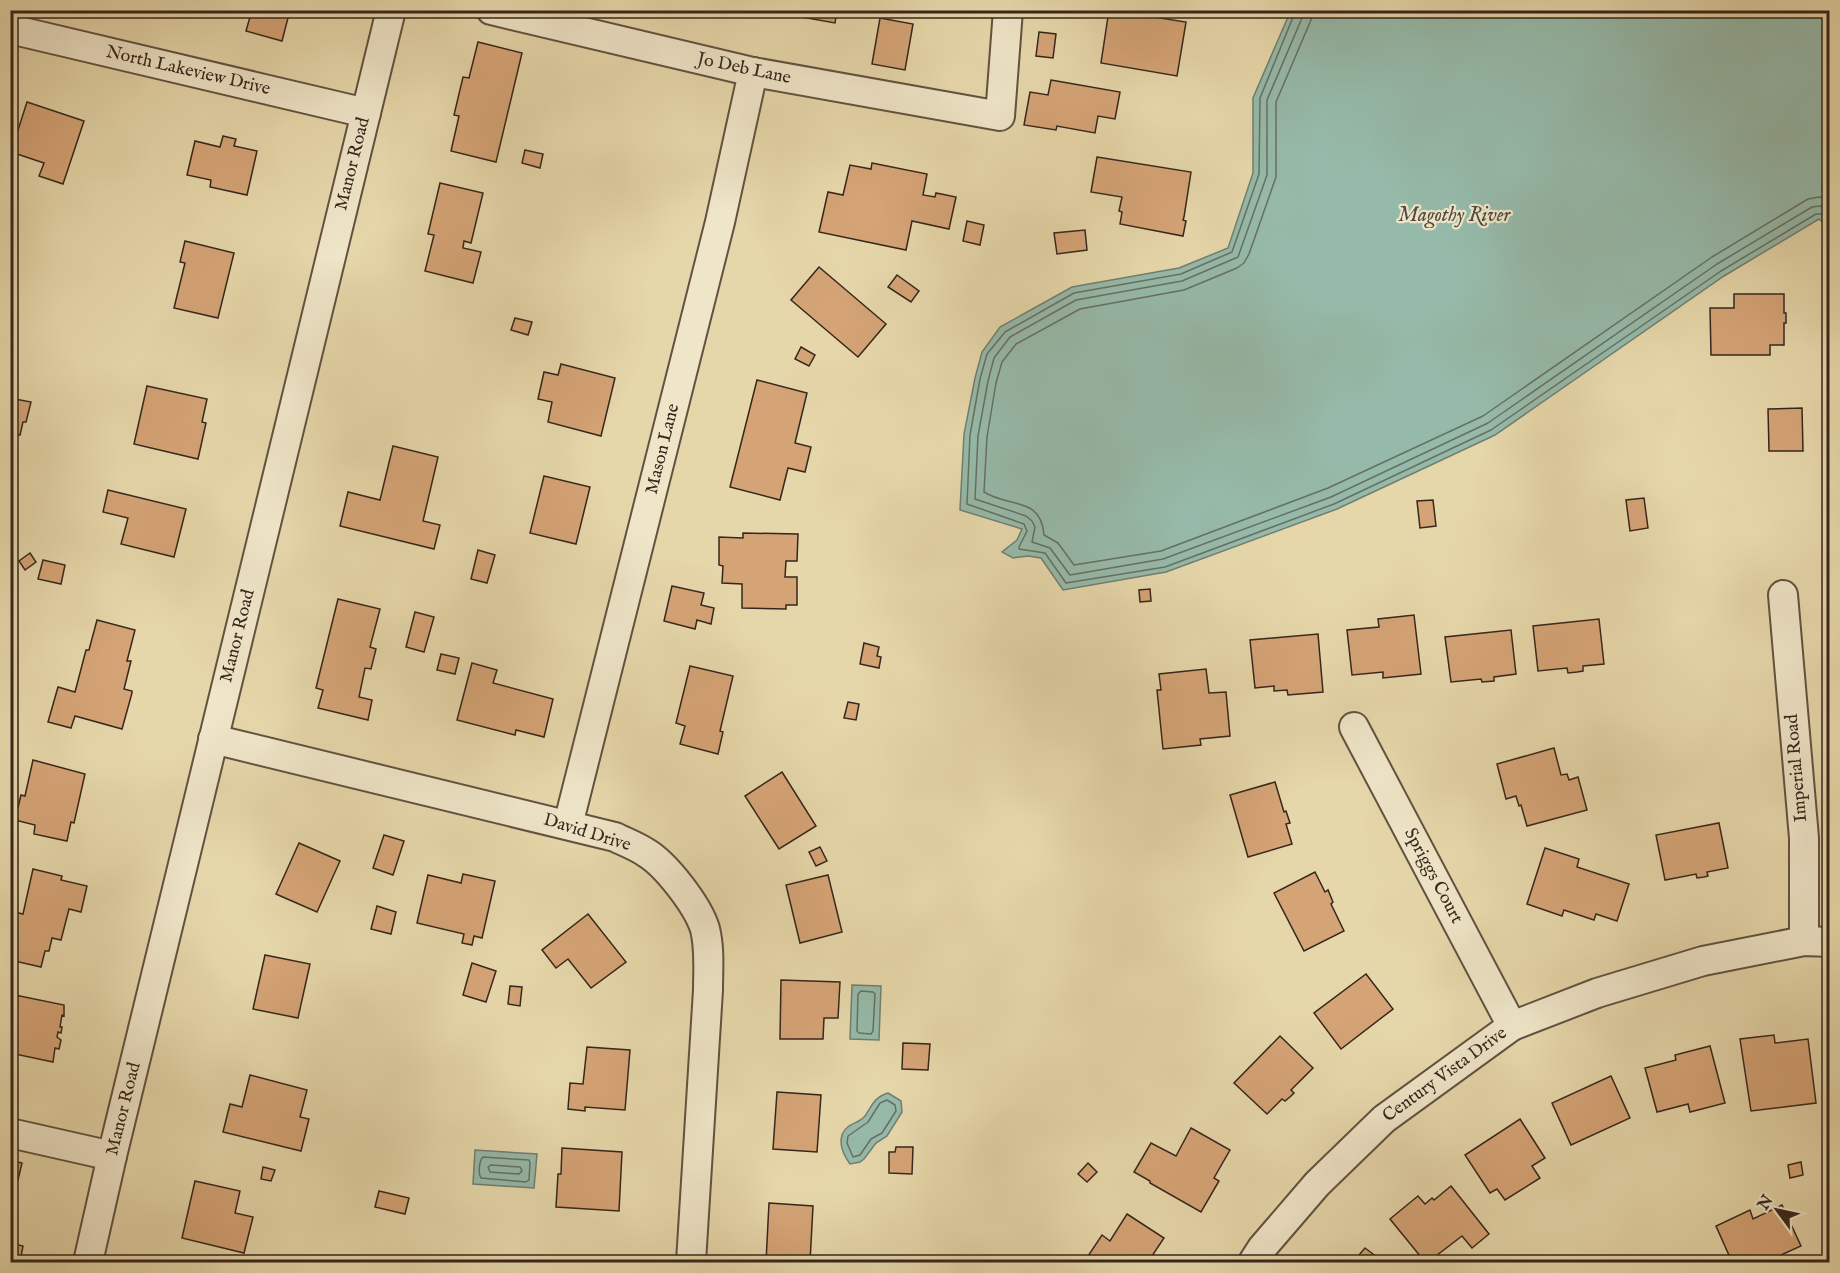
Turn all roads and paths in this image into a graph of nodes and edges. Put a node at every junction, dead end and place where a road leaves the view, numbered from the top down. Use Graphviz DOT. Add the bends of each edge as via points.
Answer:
graph roads {
  1 [pos="391,10"];
  2 [pos="491,10"];
  3 [pos="1008,10"];
  4 [pos="10,29"];
  5 [pos="753,72"];
  6 [pos="366,113"];
  7 [pos="1783,595"];
  8 [pos="1354,727"];
  9 [pos="213,739"];
  10 [pos="568,825"];
  11 [pos="1817,942"];
  12 [pos="1512,1026"];
  13 [pos="10,1133"];
  14 [pos="112,1156"];
  15 [pos="88,1263"];
  16 [pos="691,1263"];
  17 [pos="1253,1263"];
  1 -- 6 [label="street, Manor Road"];
  2 -- 5 [label="street, Jo Deb Lane"];
  3 -- 5 [label="street, Jo Deb Lane" via="1000,116"];
  4 -- 6 [label="street, North Lakeview Drive"];
  5 -- 10 [label="street, Mason Lane" via="720,222"];
  6 -- 9 [label="street, Manor Road"];
  7 -- 11 [label="street, Imperial Road" via="1803,838"];
  8 -- 12 [label="street, Spriggs Court"];
  9 -- 10 [label="street, David Drive"];
  9 -- 14 [label="street, Manor Road"];
  10 -- 16 [label="street, David Drive" via="615,837 647,853 672,877 705,928 708,990"];
  11 -- 12 [label="street, Century Vista Drive" via="1703,961 1597,993"];
  12 -- 17 [label="street, Century Vista Drive" via="1384,1119 1317,1184"];
  13 -- 14 [label="street"];
  14 -- 15 [label="street, Manor Road"];
}
